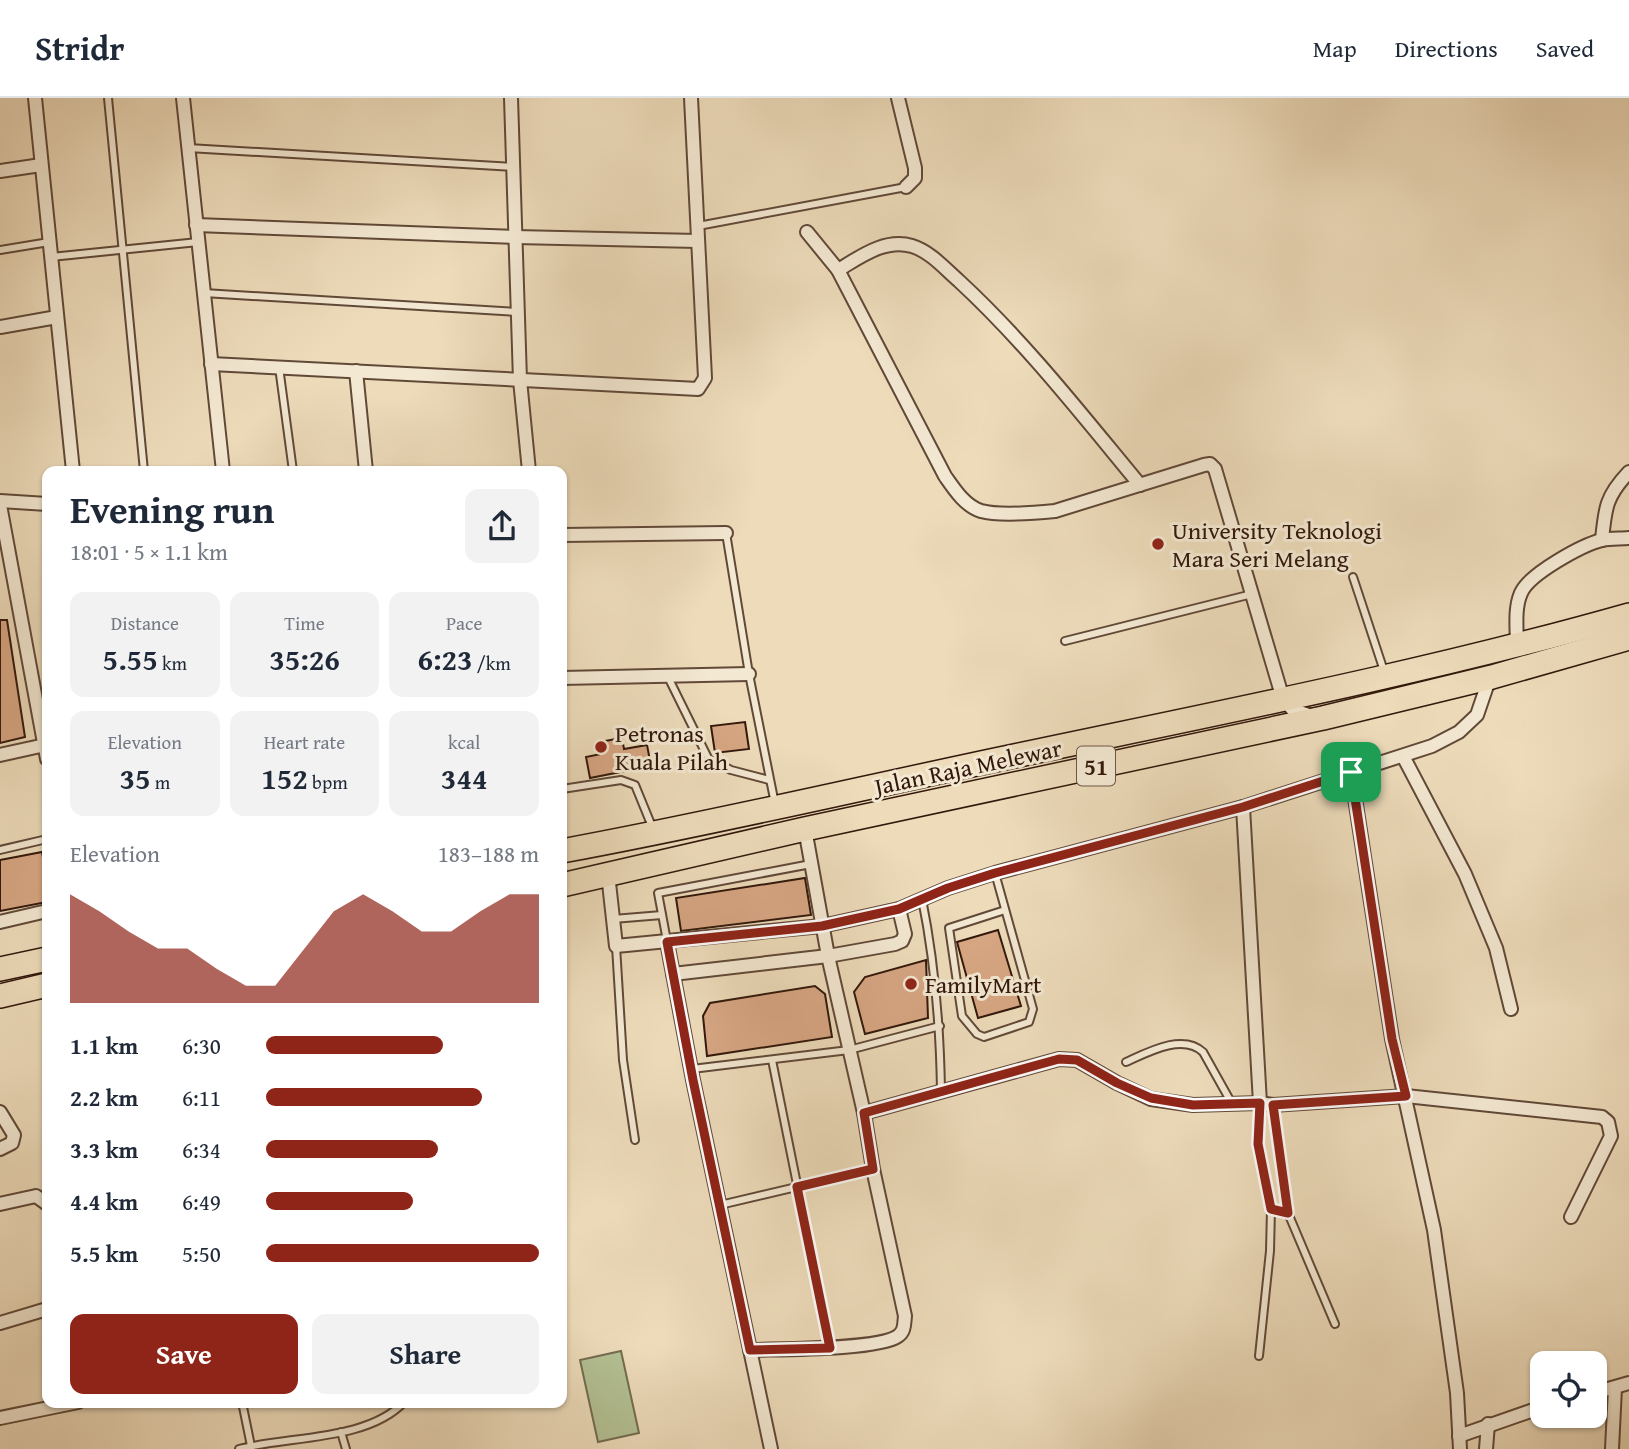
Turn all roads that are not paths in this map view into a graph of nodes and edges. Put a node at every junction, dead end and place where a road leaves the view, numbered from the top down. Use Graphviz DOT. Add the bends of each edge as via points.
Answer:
graph roads {
  1 [pos="35,98"];
  2 [pos="108,98"];
  3 [pos="183,98"];
  4 [pos="511,98"];
  5 [pos="691,98"];
  6 [pos="898,98"];
  7 [pos="188,148"];
  8 [pos="41,165"];
  9 [pos="513,167"];
  10 [pos="0,171"];
  11 [pos="906,187"];
  12 [pos="196,225"];
  13 [pos="698,226"];
  14 [pos="807,232"];
  15 [pos="515,237"];
  16 [pos="698,241"];
  17 [pos="49,242"];
  18 [pos="198,242"];
  19 [pos="122,248"];
  20 [pos="0,250"];
  21 [pos="51,257"];
  22 [pos="838,270"];
  23 [pos="204,293"];
  24 [pos="518,312"];
  25 [pos="57,317"];
  26 [pos="0,327"];
  27 [pos="211,364"];
  28 [pos="279,367"];
  29 [pos="356,371"];
  30 [pos="520,380"];
  31 [pos="72,466"];
  32 [pos="144,466"];
  33 [pos="222,466"];
  34 [pos="292,466"];
  35 [pos="366,466"];
  36 [pos="529,466"];
  37 [pos="1629,472"];
  38 [pos="1140,485"];
  39 [pos="0,503"];
  40 [pos="42,504"];
  41 [pos="726,533"];
  42 [pos="567,535"];
  43 [pos="1629,538"];
  44 [pos="1602,540"];
  45 [pos="1353,577"];
  46 [pos="1252,594"];
  47 [pos="1629,615"];
  48 [pos="1629,638"];
  49 [pos="1065,641"];
  50 [pos="1517,647"];
  51 [pos="1486,653"];
  52 [pos="749,674"];
  53 [pos="667,676"];
  54 [pos="1385,676"];
  55 [pos="1492,677"];
  56 [pos="567,678"];
  57 [pos="1283,699"];
  58 [pos="1207,716"];
  59 [pos="1323,719"];
  60 [pos="42,730"];
  61 [pos="1249,734"];
  62 [pos="1214,743"];
  63 [pos="42,747"];
  64 [pos="0,755"];
  65 [pos="1404,755"];
  66 [pos="1351,772"];
  67 [pos="769,779"];
  68 [pos="567,788"];
  69 [pos="776,806"];
  70 [pos="1243,807"];
  71 [pos="805,829"];
  72 [pos="655,834"];
  73 [pos="42,840"];
  74 [pos="0,850"];
  75 [pos="567,850"];
  76 [pos="811,864"];
  77 [pos="995,873"];
  78 [pos="608,874"];
  79 [pos="567,884"];
  80 [pos="922,899"];
  81 [pos="899,909"];
  82 [pos="1005,910"];
  83 [pos="42,912"];
  84 [pos="662,915"];
  85 [pos="613,919"];
  86 [pos="0,922"];
  87 [pos="822,926"];
  88 [pos="667,942"];
  89 [pos="616,946"];
  90 [pos="828,956"];
  91 [pos="42,960"];
  92 [pos="0,969"];
  93 [pos="673,974"];
  94 [pos="41,989"];
  95 [pos="0,996"];
  96 [pos="1511,1009"];
  97 [pos="940,1026"];
  98 [pos="849,1050"];
  99 [pos="772,1060"];
  100 [pos="1126,1062"];
  101 [pos="691,1069"];
  102 [pos="941,1091"];
  103 [pos="1406,1096"];
  104 [pos="1232,1104"];
  105 [pos="1267,1104"];
  106 [pos="0,1112"];
  107 [pos="864,1113"];
  108 [pos="635,1140"];
  109 [pos="0,1149"];
  110 [pos="873,1169"];
  111 [pos="797,1187"];
  112 [pos="42,1200"];
  113 [pos="0,1203"];
  114 [pos="720,1205"];
  115 [pos="1271,1209"];
  116 [pos="1288,1213"];
  117 [pos="1571,1217"];
  118 [pos="42,1310"];
  119 [pos="0,1323"];
  120 [pos="1335,1324"];
  121 [pos="830,1348"];
  122 [pos="750,1350"];
  123 [pos="1259,1356"];
  124 [pos="1629,1383"];
  125 [pos="1615,1388"];
  126 [pos="1607,1390"];
  127 [pos="50,1408"];
  128 [pos="243,1408"];
  129 [pos="396,1408"];
  130 [pos="1530,1411"];
  131 [pos="0,1419"];
  132 [pos="1488,1424"];
  133 [pos="341,1432"];
  134 [pos="1459,1443"];
  135 [pos="251,1446"];
  136 [pos="239,1449"];
  137 [pos="346,1449"];
  138 [pos="771,1449"];
  139 [pos="1486,1449"];
  140 [pos="1612,1449"];
  1 -- 8 [label="street"];
  2 -- 19 [label="lane"];
  3 -- 7 [label="street"];
  4 -- 9 [label="street"];
  5 -- 13 [label="street"];
  6 -- 11 [label="street" via="915,168 915,178"];
  7 -- 9 [label="lane"];
  7 -- 12 [label="street"];
  8 -- 10 [label="street"];
  8 -- 17 [label="street"];
  9 -- 15 [label="street"];
  11 -- 13 [label="lane"];
  12 -- 15 [label="street"];
  12 -- 18 [label="street"];
  13 -- 16 [label="street"];
  14 -- 22 [label="street"];
  15 -- 16 [label="street"];
  15 -- 24 [label="street"];
  16 -- 30 [label="street" via="705,379 698,389"];
  17 -- 20 [label="lane"];
  17 -- 21 [label="street"];
  18 -- 19 [label="lane"];
  18 -- 23 [label="street"];
  19 -- 21 [label="lane"];
  19 -- 32 [label="lane"];
  21 -- 25 [label="street"];
  22 -- 38 [label="street" via="877,247 892,244 928,254 998,317"];
  22 -- 38 [label="street" via="945,476 959,496 980,511 1055,511"];
  23 -- 24 [label="lane"];
  23 -- 27 [label="street"];
  24 -- 30 [label="street"];
  25 -- 26 [label="street"];
  25 -- 31 [label="street"];
  27 -- 28 [label="street"];
  27 -- 33 [label="street"];
  28 -- 29 [label="street"];
  28 -- 34 [label="lane"];
  29 -- 30 [label="street"];
  29 -- 35 [label="street"];
  30 -- 36 [label="street"];
  37 -- 44 [label="street" via="1606,504"];
  38 -- 46 [label="street" via="1210,464"];
  39 -- 40 [label="street"];
  39 -- 60 [label="street"];
  41 -- 42 [label="street"];
  41 -- 52 [label="lane"];
  43 -- 44 [label="street"];
  44 -- 50 [label="street" via="1553,563 1521,591"];
  45 -- 54 [label="lane"];
  46 -- 49 [label="lane"];
  46 -- 57 [label="street"];
  47 -- 50 [label="highway, Jalan Raja Melewar / 51"];
  48 -- 55 [label="highway, Jalan Raja Melewar / 51"];
  50 -- 51 [label="highway, Jalan Raja Melewar / 51"];
  51 -- 54 [label="highway, Jalan Raja Melewar / 51"];
  51 -- 55 [label="street"];
  52 -- 53 [label="street"];
  52 -- 67 [label="lane"];
  53 -- 56 [label="street"];
  53 -- 67 [label="lane" via="708,758 731,770"];
  54 -- 57 [label="highway, Jalan Raja Melewar / 51"];
  55 -- 59 [label="highway, Jalan Raja Melewar / 51"];
  55 -- 65 [label="street" via="1477,715 1459,732"];
  57 -- 58 [label="highway, Jalan Raja Melewar / 51"];
  57 -- 59 [label="street" via="1293,710"];
  57 -- 61 [label="street"];
  58 -- 62 [label="highway" via="1220,718 1223,724"];
  58 -- 69 [label="highway, Jalan Raja Melewar / 51"];
  59 -- 61 [label="highway, Jalan Raja Melewar / 51"];
  61 -- 62 [label="highway, Jalan Raja Melewar / 51"];
  62 -- 71 [label="highway, Jalan Raja Melewar / 51"];
  63 -- 64 [label="street"];
  65 -- 66 [label="street"];
  65 -- 96 [label="street" via="1465,874 1496,948"];
  66 -- 70 [label="street"];
  66 -- 103 [label="street" via="1392,1039"];
  67 -- 69 [label="lane"];
  68 -- 72 [label="lane" via="621,780 635,785"];
  69 -- 72 [label="highway, Jalan Raja Melewar / 51"];
  70 -- 77 [label="street"];
  70 -- 105 [label="street"];
  71 -- 76 [label="street"];
  71 -- 78 [label="highway, Jalan Raja Melewar / 51"];
  72 -- 75 [label="highway, Jalan Raja Melewar / 51"];
  73 -- 74 [label="lane"];
  76 -- 84 [label="lane" via="658,893"];
  76 -- 87 [label="street"];
  77 -- 80 [label="street"];
  77 -- 82 [label="lane"];
  78 -- 79 [label="highway, Jalan Raja Melewar / 51"];
  78 -- 85 [label="street"];
  80 -- 81 [label="street"];
  80 -- 97 [label="lane"];
  81 -- 87 [label="street"];
  81 -- 90 [label="street" via="905,934 902,941"];
  82 -- 82 [label="lane" via="1034,1009 1029,1022 985,1037 962,1016 948,928"];
  83 -- 86 [label="street"];
  84 -- 85 [label="lane"];
  84 -- 88 [label="lane"];
  85 -- 89 [label="street"];
  87 -- 88 [label="street"];
  87 -- 90 [label="street"];
  88 -- 89 [label="street"];
  88 -- 93 [label="street"];
  89 -- 108 [label="lane" via="623,1060"];
  90 -- 93 [label="street"];
  90 -- 98 [label="street"];
  91 -- 92 [label="highway"];
  93 -- 101 [label="street"];
  94 -- 95 [label="highway"];
  97 -- 98 [label="lane"];
  97 -- 102 [label="lane"];
  98 -- 99 [label="lane"];
  98 -- 107 [label="street"];
  99 -- 101 [label="lane"];
  99 -- 111 [label="lane"];
  100 -- 104 [label="lane" via="1168,1046 1197,1046"];
  101 -- 114 [label="street"];
  102 -- 104 [label="street" via="1059,1059 1077,1060 1151,1098 1193,1105"];
  102 -- 107 [label="street"];
  103 -- 105 [label="street"];
  103 -- 117 [label="street" via="1602,1117 1611,1136"];
  103 -- 134 [label="street" via="1434,1230 1457,1393"];
  104 -- 105 [label="street"];
  105 -- 115 [label="lane" via="1258,1144"];
  105 -- 116 [label="lane"];
  106 -- 109 [label="street" via="14,1135 12,1143"];
  107 -- 110 [label="street"];
  110 -- 111 [label="lane"];
  110 -- 121 [label="street" via="905,1316 903,1331 897,1338 881,1342"];
  111 -- 114 [label="lane"];
  111 -- 121 [label="lane"];
  112 -- 113 [label="street" via="36,1196"];
  114 -- 122 [label="street"];
  115 -- 116 [label="lane"];
  115 -- 123 [label="lane"];
  116 -- 120 [label="lane"];
  118 -- 119 [label="street"];
  121 -- 122 [label="street"];
  122 -- 138 [label="street"];
  124 -- 125 [label="street"];
  125 -- 126 [label="street"];
  125 -- 140 [label="street"];
  127 -- 131 [label="street"];
  128 -- 135 [label="lane"];
  129 -- 133 [label="lane" via="383,1418"];
  130 -- 132 [label="street"];
  132 -- 134 [label="street"];
  132 -- 139 [label="street"];
  133 -- 135 [label="lane"];
  133 -- 137 [label="lane"];
  135 -- 136 [label="lane"];
}
